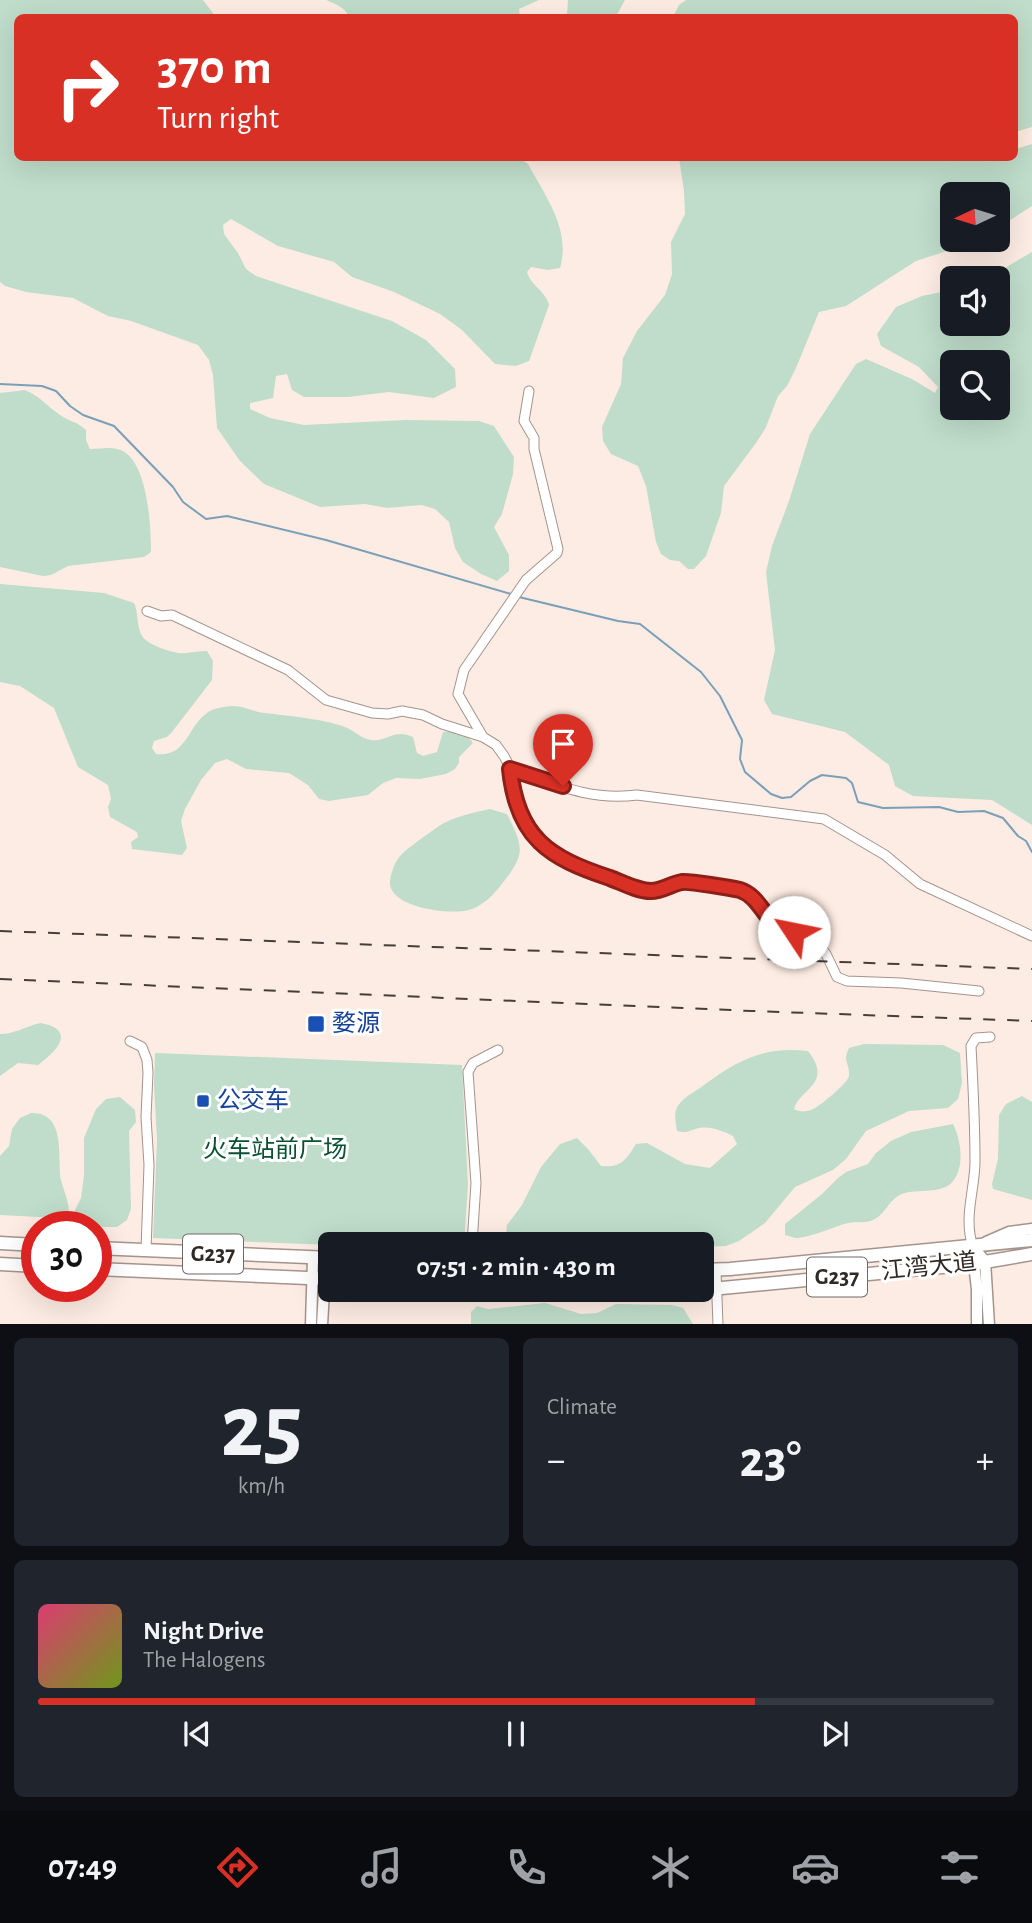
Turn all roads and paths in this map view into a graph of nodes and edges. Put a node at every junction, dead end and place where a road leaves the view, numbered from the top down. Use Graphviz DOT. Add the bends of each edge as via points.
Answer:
graph roads {
  1 [pos="529,391"];
  2 [pos="147,611"];
  3 [pos="482,737"];
  4 [pos="510,769"];
  5 [pos="1032,936"];
  6 [pos="979,991"];
  7 [pos="990,1037"];
  8 [pos="130,1041"];
  9 [pos="498,1050"];
  10 [pos="1032,1229"];
  11 [pos="473,1232"];
  12 [pos="1032,1240"];
  13 [pos="0,1243"];
  14 [pos="21,1244"];
  15 [pos="973,1247"];
  16 [pos="112,1249"];
  17 [pos="146,1250"];
  18 [pos="1032,1254"];
  19 [pos="318,1258"];
  20 [pos="979,1263"];
  21 [pos="0,1265"];
  22 [pos="21,1266"];
  23 [pos="112,1270"];
  24 [pos="716,1270"];
  25 [pos="318,1278"];
  26 [pos="714,1289"];
  27 [pos="718,1289"];
  28 [pos="318,1298"];
  29 [pos="322,1302"];
  30 [pos="311,1324"];
  31 [pos="322,1324"];
  32 [pos="718,1324"];
  33 [pos="977,1324"];
  34 [pos="989,1324"];
  1 -- 3 [label="street" via="524,421 534,438 558,549 526,580 464,670 460,699"];
  2 -- 3 [label="street" via="172,615 288,670 326,700 372,713 423,715"];
  3 -- 4 [label="street" via="496,745"];
  4 -- 5 [label="street" via="589,795 637,795 824,819 885,855 920,884"];
  4 -- 6 [label="street" via="516,806 530,832 557,857 645,890 689,882 740,890 753,897 772,921 816,942 838,977 847,981"];
  7 -- 15 [label="street" via="976,1038 971,1046 975,1164 969,1214"];
  8 -- 17 [label="street" via="142,1047 147,1063"];
  9 -- 11 [label="street" via="472,1063 468,1072 476,1183"];
  10 -- 15 [label="main road" via="1009,1232"];
  12 -- 15 [label="highway, 江湾大道 / G237"];
  13 -- 14 [label="highway"];
  15 -- 20 [label="main road"];
  15 -- 24 [label="highway, 江湾大道 / G237"];
  16 -- 17 [label="highway, G237"];
  17 -- 19 [label="highway, G237"];
  18 -- 20 [label="highway, 江湾大道 / G237"];
  20 -- 27 [label="highway, 江湾大道 / G237"];
  20 -- 33 [label="main road"];
  20 -- 34 [label="main road"];
  21 -- 22 [label="highway"];
  23 -- 25 [label="highway, G237"];
  24 -- 27 [label="street"];
  26 -- 27 [label="highway, 江湾大道 / G237"];
  27 -- 32 [label="street"];
  28 -- 30 [label="main road"];
  29 -- 31 [label="main road"];
}
